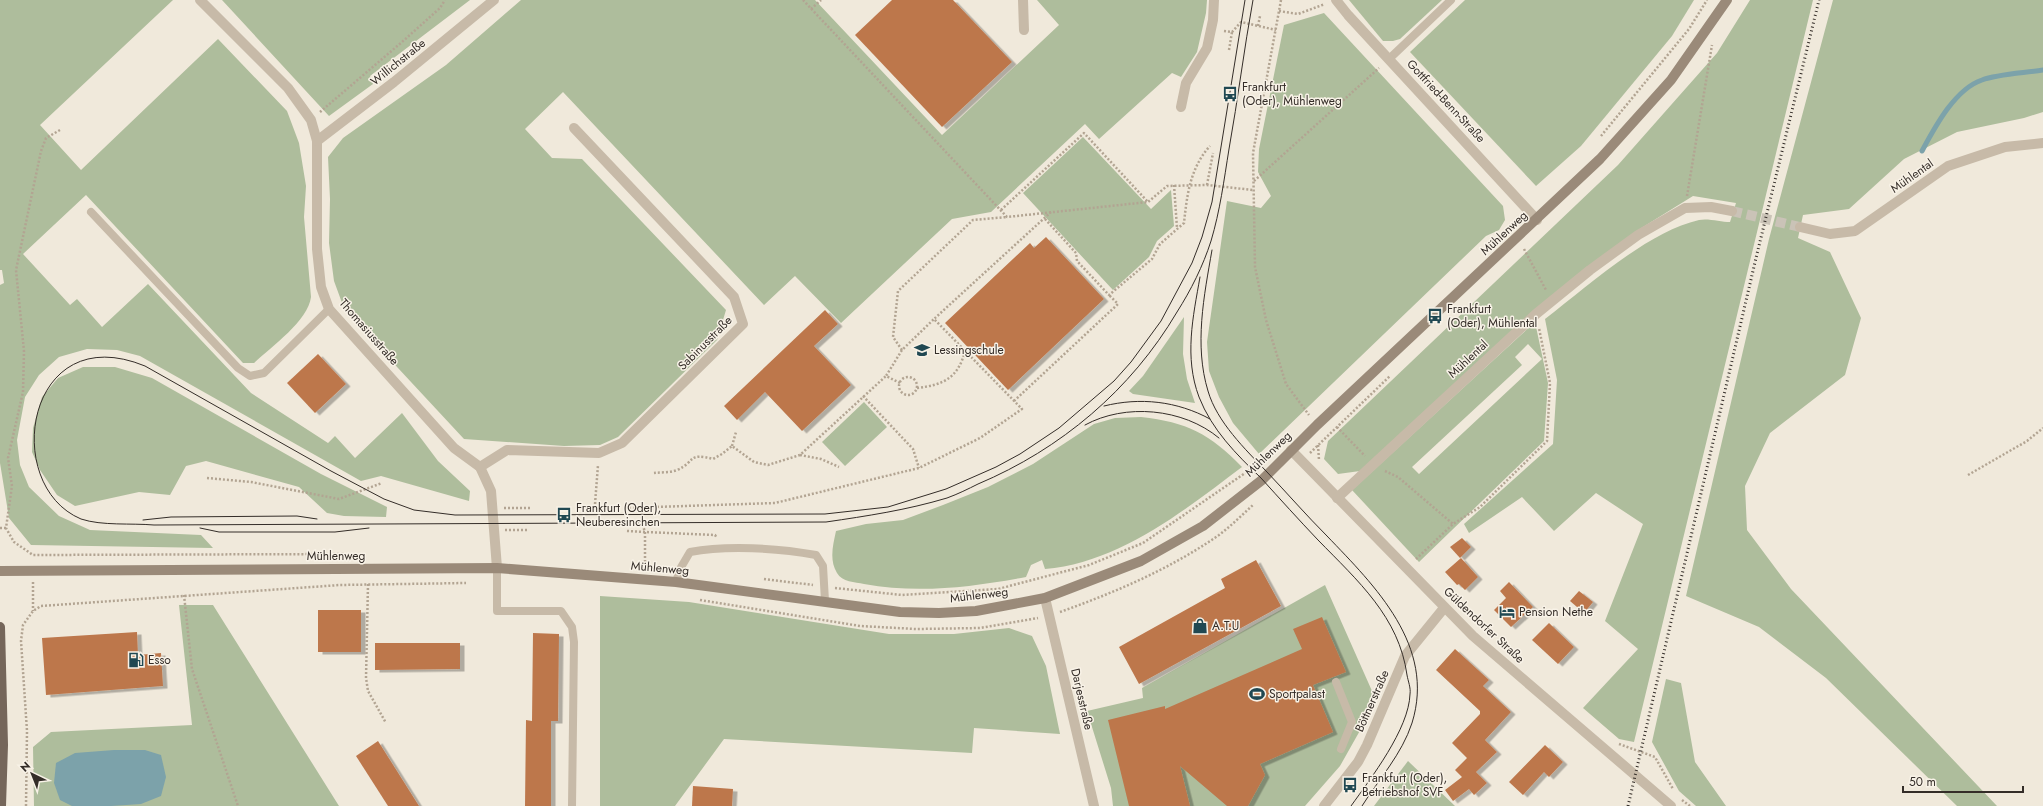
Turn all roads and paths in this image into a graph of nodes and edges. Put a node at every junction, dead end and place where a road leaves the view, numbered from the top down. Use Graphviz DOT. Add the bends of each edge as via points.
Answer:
graph roads {
  1 [pos="200,0"];
  2 [pos="445,0"];
  3 [pos="494,0"];
  4 [pos="803,0"];
  5 [pos="821,0"];
  6 [pos="1023,0"];
  7 [pos="1214,0"];
  8 [pos="1282,0"];
  9 [pos="1450,0"];
  10 [pos="1727,0"];
  11 [pos="1332,2"];
  12 [pos="811,9"];
  13 [pos="1279,11"];
  14 [pos="1260,16"];
  15 [pos="1258,26"];
  16 [pos="1211,29"];
  17 [pos="1024,30"];
  18 [pos="1276,30"];
  19 [pos="1232,32"];
  20 [pos="1713,41"];
  21 [pos="1229,50"];
  22 [pos="1389,59"];
  23 [pos="1181,107"];
  24 [pos="311,120"];
  25 [pos="574,128"];
  26 [pos="60,130"];
  27 [pos="317,141"];
  28 [pos="2043,143"];
  29 [pos="1210,146"];
  30 [pos="1213,153"];
  31 [pos="1253,182"];
  32 [pos="1189,184"];
  33 [pos="1174,185"];
  34 [pos="1207,185"];
  35 [pos="1253,190"];
  36 [pos="1148,202"];
  37 [pos="1685,208"];
  38 [pos="1001,210"];
  39 [pos="1732,211"];
  40 [pos="91,212"];
  41 [pos="1051,212"];
  42 [pos="1007,217"];
  43 [pos="1045,218"];
  44 [pos="1537,220"];
  45 [pos="1800,227"];
  46 [pos="1177,228"];
  47 [pos="1524,249"];
  48 [pos="1109,295"];
  49 [pos="1552,301"];
  50 [pos="329,309"];
  51 [pos="1536,314"];
  52 [pos="934,319"];
  53 [pos="902,350"];
  54 [pos="965,350"];
  55 [pos="886,376"];
  56 [pos="900,383"];
  57 [pos="917,388"];
  58 [pos="863,396"];
  59 [pos="1014,401"];
  60 [pos="1310,416"];
  61 [pos="1326,416"];
  62 [pos="2043,428"];
  63 [pos="736,432"];
  64 [pos="732,446"];
  65 [pos="1291,450"];
  66 [pos="599,453"];
  67 [pos="800,455"];
  68 [pos="1373,464"];
  69 [pos="480,467"];
  70 [pos="839,467"];
  71 [pos="919,468"];
  72 [pos="654,473"];
  73 [pos="1968,475"];
  74 [pos="207,478"];
  75 [pos="382,482"];
  76 [pos="1337,498"];
  77 [pos="596,504"];
  78 [pos="493,507"];
  79 [pos="530,508"];
  80 [pos="625,508"];
  81 [pos="642,509"];
  82 [pos="1453,524"];
  83 [pos="0,528"];
  84 [pos="6,528"];
  85 [pos="495,530"];
  86 [pos="528,530"];
  87 [pos="627,531"];
  88 [pos="645,532"];
  89 [pos="722,548"];
  90 [pos="68,554"];
  91 [pos="645,566"];
  92 [pos="497,568"];
  93 [pos="1406,569"];
  94 [pos="0,571"];
  95 [pos="676,582"];
  96 [pos="368,584"];
  97 [pos="184,595"];
  98 [pos="1045,598"];
  99 [pos="825,601"];
  100 [pos="1444,608"];
  101 [pos="23,625"];
  102 [pos="0,627"];
  103 [pos="1336,682"];
  104 [pos="386,723"];
  105 [pos="1594,741"];
  106 [pos="1341,749"];
  107 [pos="1675,794"];
  108 [pos="1680,798"];
  109 [pos="1,806"];
  110 [pos="26,806"];
  111 [pos="238,806"];
  112 [pos="572,806"];
  113 [pos="1094,806"];
  114 [pos="1324,806"];
  115 [pos="1671,806"];
  116 [pos="1690,806"];
  1 -- 24 [label="street, Thomasiusstraße" via="288,88"];
  2 -- 24 [label="path" via="440,8"];
  3 -- 27 [label="street, Willichstraße"];
  4 -- 12 [label="path"];
  5 -- 12 [label="path"];
  6 -- 17 [label="street"];
  7 -- 16 [label="street"];
  8 -- 13 [label="path"];
  9 -- 22 [label="lane"];
  10 -- 44 [label="street, Mühlenweg" via="1671,80 1600,159"];
  11 -- 13 [label="path" via="1298,14"];
  11 -- 22 [label="street, Gottfried-Benn-Straße" via="1348,15"];
  12 -- 38 [label="path"];
  13 -- 18 [label="path"];
  14 -- 15 [label="path"];
  15 -- 18 [label="path"];
  15 -- 19 [label="path" via="1241,22"];
  16 -- 19 [label="path"];
  16 -- 23 [label="street" via="1207,48 1186,83"];
  18 -- 31 [label="path" via="1253,153"];
  19 -- 21 [label="path"];
  20 -- 37 [label="path"];
  22 -- 31 [label="path"];
  22 -- 44 [label="street, Gottfried-Benn-Straße"];
  24 -- 27 [label="street, Thomasiusstraße"];
  25 -- 66 [label="street, Sabinusstraße" via="734,297 743,324 622,443"];
  26 -- 84 [label="path" via="46,138 40,150 18,254 16,270 24,351 23,392 8,458 12,486"];
  27 -- 50 [label="street, Thomasiusstraße" via="317,250 321,287"];
  28 -- 45 [label="street, Mühlental" via="2005,147 1948,166 1855,231 1830,234"];
  29 -- 32 [label="path"];
  30 -- 34 [label="path"];
  31 -- 35 [label="path"];
  32 -- 33 [label="path"];
  32 -- 34 [label="path"];
  32 -- 46 [label="path" via="1184,223"];
  33 -- 36 [label="path" via="1167,186"];
  33 -- 46 [label="path"];
  34 -- 35 [label="path"];
  35 -- 60 [label="path" via="1255,267 1266,320 1286,384"];
  36 -- 38 [label="path" via="1084,133"];
  36 -- 41 [label="path"];
  37 -- 39 [label="street, Mühlental" via="1711,207"];
  37 -- 49 [label="street, Mühlental" via="1638,235"];
  38 -- 42 [label="path"];
  40 -- 50 [label="lane" via="238,368 250,376 264,373"];
  41 -- 42 [label="path"];
  41 -- 43 [label="path"];
  42 -- 53 [label="path" via="973,220 898,291 894,337"];
  43 -- 48 [label="path" via="1076,253 1077,261"];
  43 -- 52 [label="path"];
  44 -- 61 [label="street, Mühlenweg"];
  46 -- 48 [label="path" via="1160,244 1152,259"];
  47 -- 49 [label="path"];
  48 -- 59 [label="path" via="1118,304"];
  49 -- 51 [label="street, Mühlental"];
  50 -- 69 [label="street, Thomasiusstraße" via="454,448"];
  51 -- 68 [label="street, Mühlental"];
  51 -- 82 [label="path" via="1550,383 1547,441 1480,507"];
  52 -- 53 [label="path"];
  52 -- 54 [label="path"];
  53 -- 55 [label="path"];
  54 -- 57 [label="path" via="962,362 946,380 936,386"];
  54 -- 59 [label="path"];
  55 -- 56 [label="path"];
  55 -- 58 [label="path"];
  56 -- 57 [label="path" via="904,379 913,379"];
  56 -- 57 [label="path" via="904,394 914,393"];
  58 -- 67 [label="path"];
  58 -- 71 [label="path" via="913,449"];
  59 -- 71 [label="path" via="1022,409 980,438"];
  61 -- 65 [label="street, Mühlenweg"];
  61 -- 68 [label="path"];
  62 -- 73 [label="path" via="2027,441"];
  63 -- 64 [label="path"];
  64 -- 67 [label="path" via="754,462 768,465"];
  64 -- 72 [label="path" via="713,459 694,456 675,471"];
  65 -- 76 [label="street, Güldendorfer Straße"];
  65 -- 98 [label="street, Mühlenweg" via="1262,480 1203,526 1141,561"];
  66 -- 69 [label="street, Sabinusstraße" via="507,450"];
  66 -- 77 [label="path"];
  67 -- 70 [label="path" via="820,459"];
  68 -- 76 [label="street, Mühlental"];
  68 -- 82 [label="path" via="1398,476"];
  69 -- 78 [label="street, Thomasiusstraße" via="491,491"];
  71 -- 81 [label="path" via="775,504"];
  74 -- 75 [label="path" via="251,482 339,499"];
  76 -- 93 [label="street, Güldendorfer Straße"];
  78 -- 79 [label="path"];
  78 -- 85 [label="street, Thomasiusstraße"];
  80 -- 81 [label="path"];
  81 -- 88 [label="path"];
  82 -- 93 [label="path"];
  83 -- 84 [label="path"];
  84 -- 90 [label="path" via="14,542 33,555"];
  85 -- 86 [label="path"];
  85 -- 92 [label="street, Thomasiusstraße"];
  87 -- 88 [label="path"];
  88 -- 89 [label="path" via="715,535"];
  88 -- 91 [label="path"];
  89 -- 95 [label="lane" via="690,552"];
  89 -- 99 [label="lane" via="795,551 816,555 823,566"];
  92 -- 94 [label="street, Mühlenweg"];
  92 -- 95 [label="street, Mühlenweg"];
  92 -- 112 [label="lane" via="497,611 561,611 572,627"];
  93 -- 100 [label="street, Güldendorfer Straße"];
  95 -- 99 [label="street, Mühlenweg"];
  96 -- 104 [label="path" via="366,678 368,691"];
  97 -- 111 [label="path" via="192,669"];
  98 -- 99 [label="street, Mühlenweg" via="976,611 939,613 900,612"];
  98 -- 113 [label="street, Darjesstraße"];
  100 -- 105 [label="street, Güldendorfer Straße"];
  100 -- 114 [label="street, Böttnerstraße" via="1405,656 1358,762"];
  101 -- 110 [label="path" via="21,640 27,731"];
  102 -- 109 [label="main road" via="3,745"];
  103 -- 106 [label="lane" via="1352,722"];
  105 -- 107 [label="path" via="1604,740 1620,744 1655,757"];
  105 -- 115 [label="street, Güldendorfer Straße"];
  108 -- 116 [label="path"];
}
